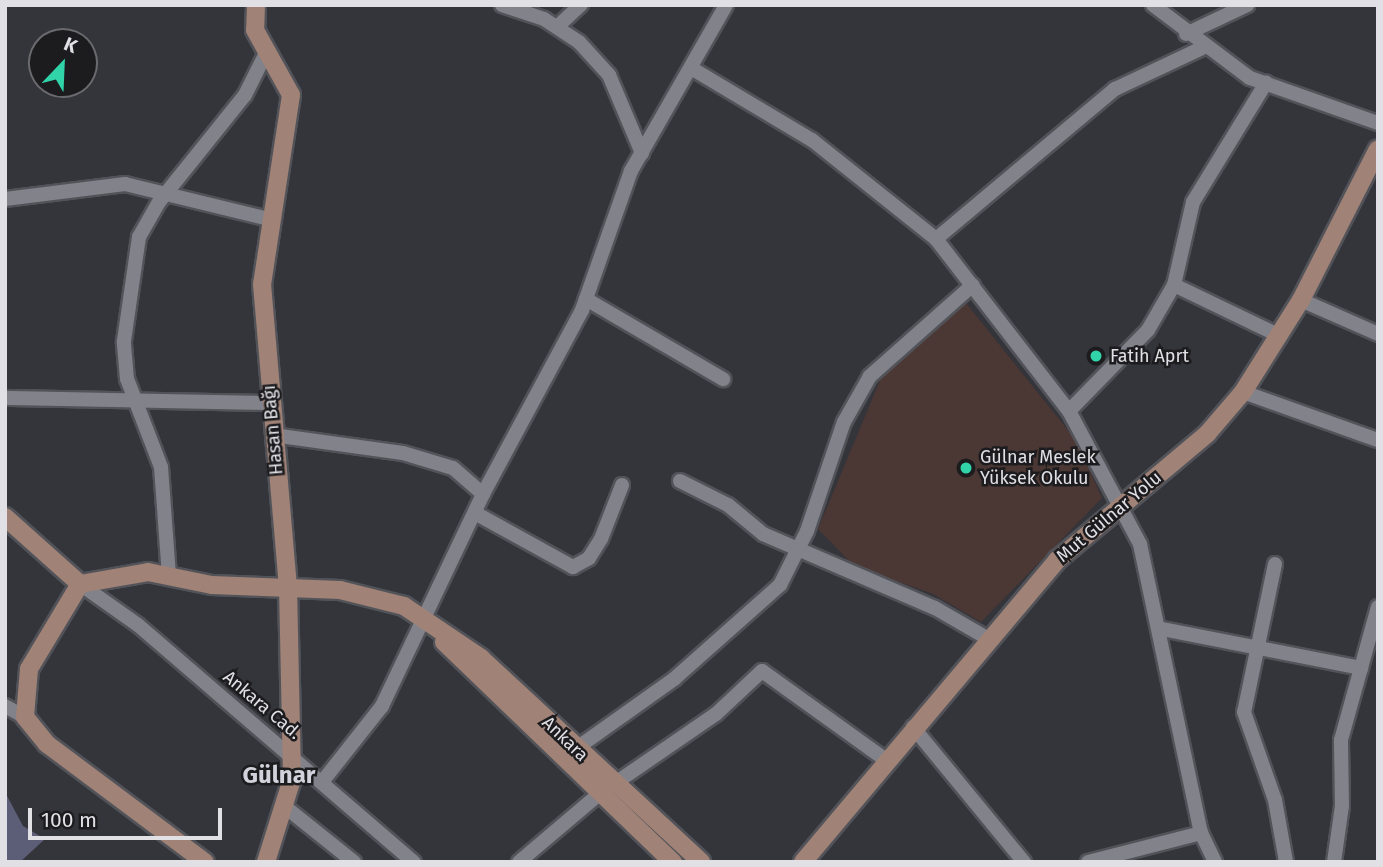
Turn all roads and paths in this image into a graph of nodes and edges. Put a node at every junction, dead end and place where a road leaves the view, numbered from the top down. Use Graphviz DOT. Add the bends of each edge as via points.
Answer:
graph roads {
  1 [pos="256,5"];
  2 [pos="502,5"];
  3 [pos="581,5"];
  4 [pos="726,5"];
  5 [pos="1153,5"];
  6 [pos="1247,5"];
  7 [pos="557,27"];
  8 [pos="1186,34"];
  9 [pos="1202,48"];
  10 [pos="267,51"];
  11 [pos="691,68"];
  12 [pos="1266,83"];
  13 [pos="1378,124"];
  14 [pos="1378,149"];
  15 [pos="642,153"];
  16 [pos="168,190"];
  17 [pos="5,199"];
  18 [pos="269,219"];
  19 [pos="936,239"];
  20 [pos="973,285"];
  21 [pos="1174,285"];
  22 [pos="586,299"];
  23 [pos="1301,300"];
  24 [pos="1378,334"];
  25 [pos="1280,336"];
  26 [pos="723,379"];
  27 [pos="1243,393"];
  28 [pos="5,398"];
  29 [pos="270,403"];
  30 [pos="135,405"];
  31 [pos="1069,411"];
  32 [pos="273,435"];
  33 [pos="1378,440"];
  34 [pos="680,481"];
  35 [pos="622,485"];
  36 [pos="483,494"];
  37 [pos="1122,505"];
  38 [pos="475,513"];
  39 [pos="5,517"];
  40 [pos="800,547"];
  41 [pos="1275,564"];
  42 [pos="169,576"];
  43 [pos="80,584"];
  44 [pos="288,586"];
  45 [pos="1378,607"];
  46 [pos="425,622"];
  47 [pos="1162,629"];
  48 [pos="987,638"];
  49 [pos="1253,647"];
  50 [pos="1360,668"];
  51 [pos="5,706"];
  52 [pos="25,717"];
  53 [pos="913,727"];
  54 [pos="289,753"];
  55 [pos="567,754"];
  56 [pos="886,760"];
  57 [pos="322,782"];
  58 [pos="614,785"];
  59 [pos="598,795"];
  60 [pos="284,806"];
  61 [pos="1201,833"];
  62 [pos="205,862"];
  63 [pos="267,862"];
  64 [pos="354,862"];
  65 [pos="414,862"];
  66 [pos="519,862"];
  67 [pos="673,862"];
  68 [pos="701,862"];
  69 [pos="803,862"];
  70 [pos="1024,862"];
  71 [pos="1088,862"];
  72 [pos="1215,862"];
  73 [pos="1286,862"];
  74 [pos="1334,862"];
  1 -- 10 [label="main road, Hasan Bağı" via="255,30"];
  2 -- 7 [label="street"];
  3 -- 7 [label="street"];
  4 -- 11 [label="street"];
  5 -- 8 [label="street"];
  6 -- 8 [label="street"];
  7 -- 15 [label="street" via="609,75"];
  8 -- 9 [label="street"];
  9 -- 12 [label="street"];
  9 -- 19 [label="street" via="1115,89"];
  10 -- 16 [label="street" via="245,95"];
  10 -- 18 [label="main road, Hasan Bağı" via="291,95"];
  11 -- 15 [label="street"];
  11 -- 19 [label="street" via="812,140"];
  12 -- 13 [label="street"];
  12 -- 21 [label="street" via="1193,202"];
  14 -- 23 [label="main road, Mut Gülnar Yolu"];
  15 -- 22 [label="street"];
  16 -- 17 [label="street" via="125,184"];
  16 -- 18 [label="street"];
  16 -- 30 [label="street" via="139,237 124,341"];
  18 -- 29 [label="main road, Hasan Bağı" via="262,284"];
  19 -- 20 [label="street"];
  20 -- 31 [label="street"];
  20 -- 40 [label="street" via="870,376 844,422"];
  21 -- 25 [label="street"];
  21 -- 31 [label="street" via="1148,330"];
  22 -- 26 [label="street"];
  22 -- 36 [label="street"];
  23 -- 24 [label="street"];
  23 -- 25 [label="main road, Mut Gülnar Yolu"];
  25 -- 27 [label="main road, Mut Gülnar Yolu"];
  27 -- 33 [label="street"];
  27 -- 37 [label="main road, Mut Gülnar Yolu" via="1207,434"];
  28 -- 30 [label="street"];
  29 -- 30 [label="street"];
  29 -- 32 [label="main road, Hasan Bağı"];
  30 -- 42 [label="street" via="161,467"];
  31 -- 37 [label="street"];
  32 -- 36 [label="street" via="402,453 453,468"];
  32 -- 44 [label="main road, Hasan Bağı"];
  34 -- 40 [label="street" via="727,505 763,534"];
  35 -- 38 [label="street" via="601,539 589,558 573,567"];
  36 -- 38 [label="street"];
  37 -- 47 [label="street"];
  37 -- 48 [label="main road, Mut Gülnar Yolu" via="1057,561"];
  38 -- 46 [label="street"];
  39 -- 43 [label="main road"];
  40 -- 48 [label="street"];
  40 -- 55 [label="street" via="780,585 674,679"];
  41 -- 49 [label="street"];
  42 -- 43 [label="main road, Ankara" via="118,573"];
  42 -- 44 [label="main road, Ankara" via="212,585"];
  43 -- 52 [label="main road" via="29,669"];
  43 -- 54 [label="street, Ankara Cad."];
  44 -- 46 [label="main road, Ankara" via="404,606"];
  44 -- 54 [label="main road, Hasan Bağı"];
  45 -- 50 [label="street"];
  46 -- 55 [label="main road, Ankara" via="481,658"];
  46 -- 57 [label="street" via="382,706"];
  47 -- 49 [label="street"];
  47 -- 61 [label="street"];
  48 -- 53 [label="main road, Mut Gülnar Yolu"];
  49 -- 50 [label="street"];
  49 -- 73 [label="street" via="1244,712 1275,800"];
  50 -- 74 [label="street" via="1341,740 1342,806"];
  51 -- 52 [label="street"];
  52 -- 62 [label="main road" via="47,744"];
  53 -- 56 [label="main road, Mut Gülnar Yolu"];
  53 -- 70 [label="street"];
  54 -- 57 [label="street, Ankara Cad."];
  54 -- 60 [label="main road, Hasan Bağı" via="292,779"];
  55 -- 58 [label="main road, Ankara"];
  55 -- 59 [label="main road, Ankara"];
  56 -- 58 [label="street" via="762,671 716,714"];
  56 -- 69 [label="main road, Mut Gülnar Yolu"];
  57 -- 65 [label="street, Ankara Cad."];
  58 -- 59 [label="street"];
  58 -- 68 [label="main road, Ankara"];
  59 -- 66 [label="street"];
  59 -- 67 [label="main road, Ankara"];
  60 -- 63 [label="main road, Hasan Bağı"];
  60 -- 64 [label="street"];
  61 -- 71 [label="street"];
  61 -- 72 [label="street"];
}
